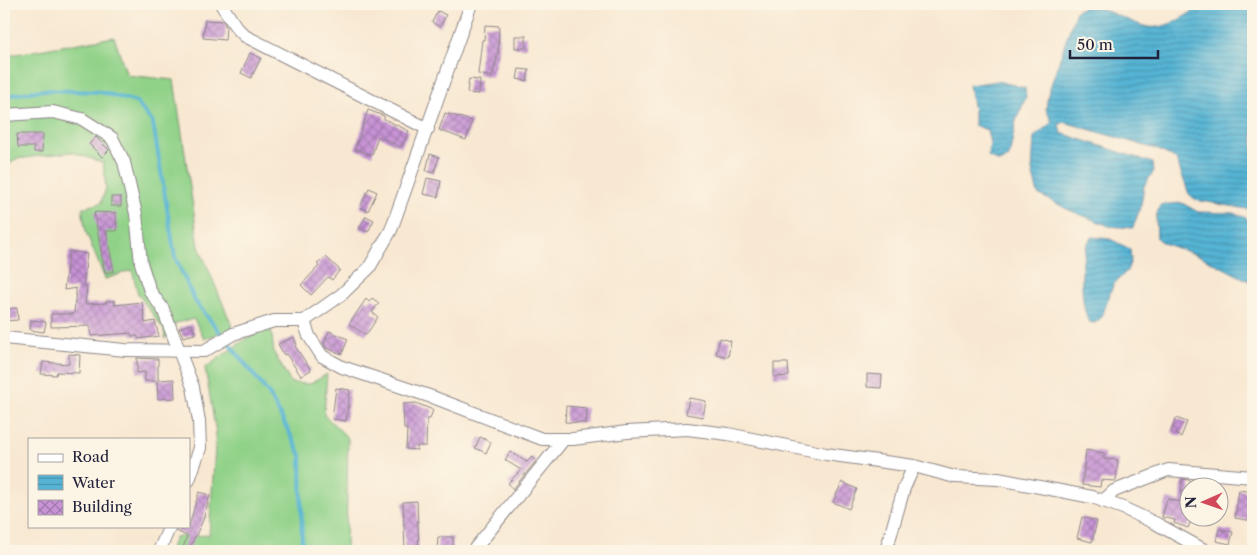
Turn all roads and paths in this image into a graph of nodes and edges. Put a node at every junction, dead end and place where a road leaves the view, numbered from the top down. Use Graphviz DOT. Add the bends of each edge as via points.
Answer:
graph roads {
  1 [pos="221,4"];
  2 [pos="471,4"];
  3 [pos="4,115"];
  4 [pos="428,129"];
  5 [pos="304,321"];
  6 [pos="4,338"];
  7 [pos="181,351"];
  8 [pos="564,439"];
  9 [pos="914,466"];
  10 [pos="190,477"];
  11 [pos="1253,477"];
  12 [pos="1102,501"];
  13 [pos="169,528"];
  14 [pos="159,551"];
  15 [pos="473,551"];
  16 [pos="886,551"];
  17 [pos="1206,551"];
  1 -- 4 [label="street" via="246,36"];
  2 -- 4 [label="street"];
  3 -- 7 [label="street" via="54,112 82,119 112,138 124,162 136,214 141,263 150,291 164,309"];
  4 -- 5 [label="street" via="391,230 369,268 341,295"];
  5 -- 7 [label="street" via="274,321 233,334 204,351"];
  5 -- 8 [label="street" via="322,356 342,367 542,439"];
  6 -- 7 [label="street" via="126,350"];
  7 -- 10 [label="street" via="193,387 199,421 200,448"];
  8 -- 9 [label="street" via="687,429"];
  8 -- 15 [label="street"];
  9 -- 12 [label="street" via="955,477 998,479"];
  9 -- 16 [label="street" via="904,488"];
  11 -- 12 [label="street" via="1168,470 1114,491"];
  12 -- 17 [label="street" via="1158,524"];
  13 -- 14 [label="street"];
}
